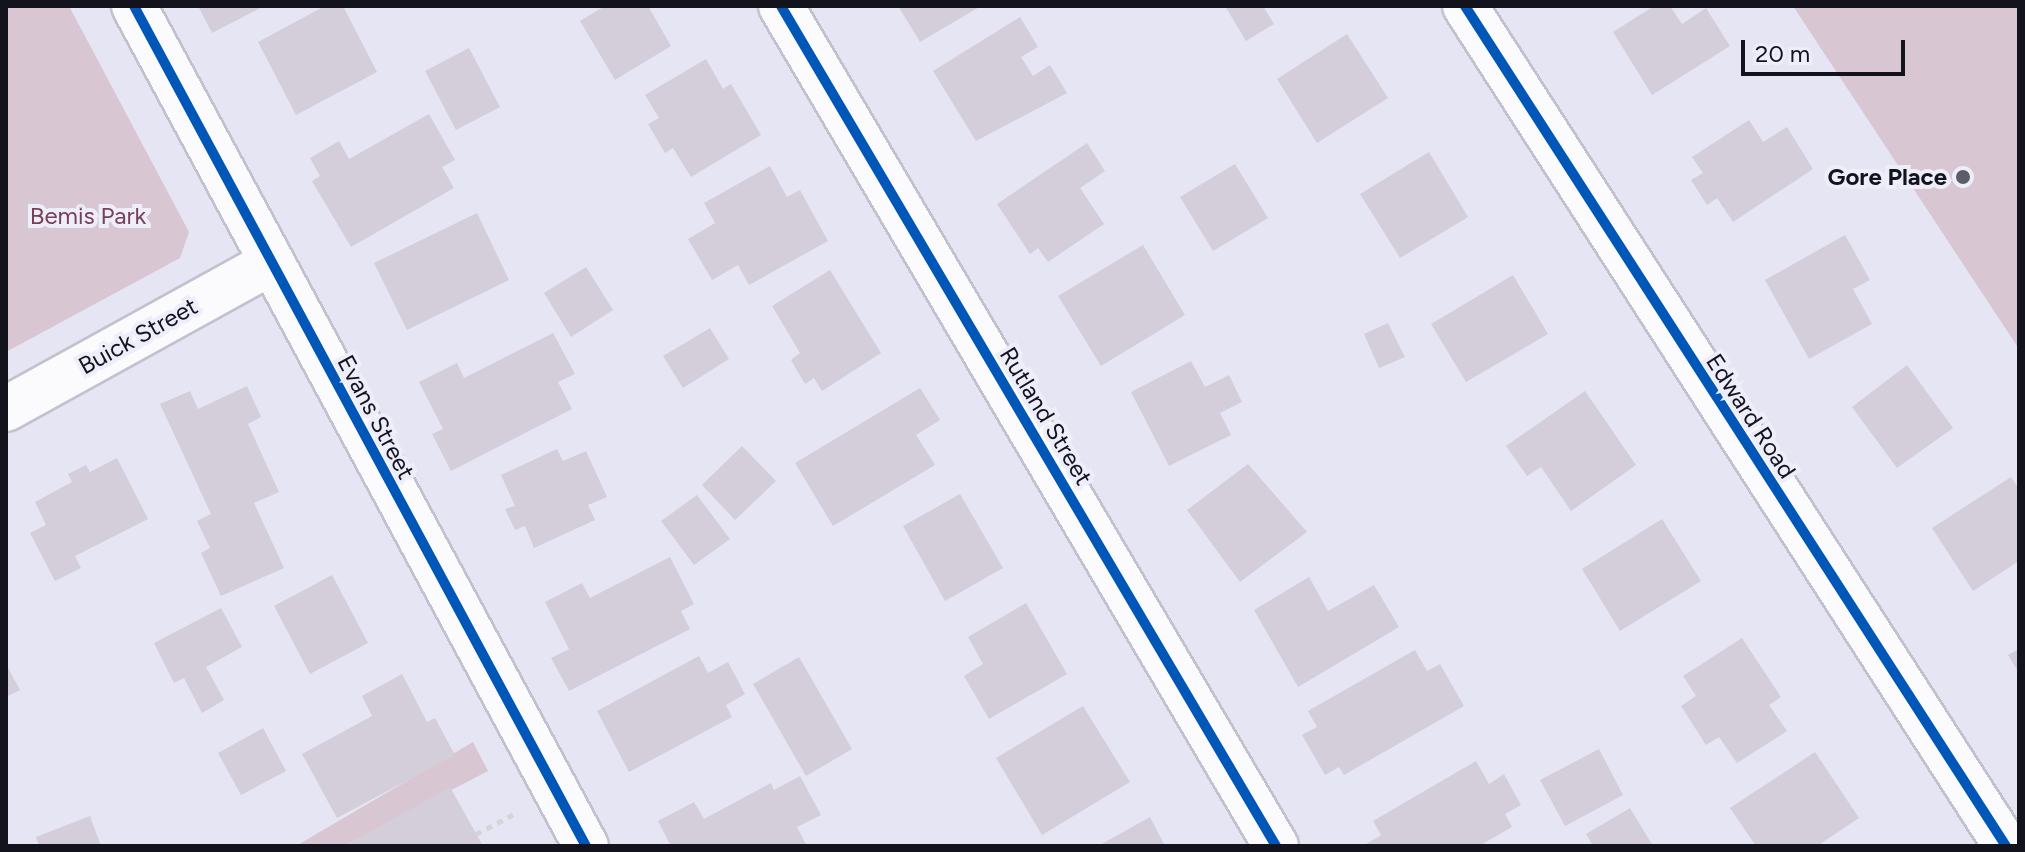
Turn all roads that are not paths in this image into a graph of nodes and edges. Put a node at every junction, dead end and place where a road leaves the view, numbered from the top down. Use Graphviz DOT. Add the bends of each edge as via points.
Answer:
graph roads {
  1 [pos="134,6"];
  2 [pos="781,6"];
  3 [pos="1465,6"];
  4 [pos="270,263"];
  5 [pos="6,409"];
  6 [pos="586,846"];
  7 [pos="1276,846"];
  8 [pos="2006,846"];
  1 -- 4 [label="street, Evans Street"];
  2 -- 7 [label="street, Rutland Street"];
  3 -- 8 [label="street, Edward Road"];
  4 -- 5 [label="street, Buick Street"];
  4 -- 6 [label="street, Evans Street"];
}
